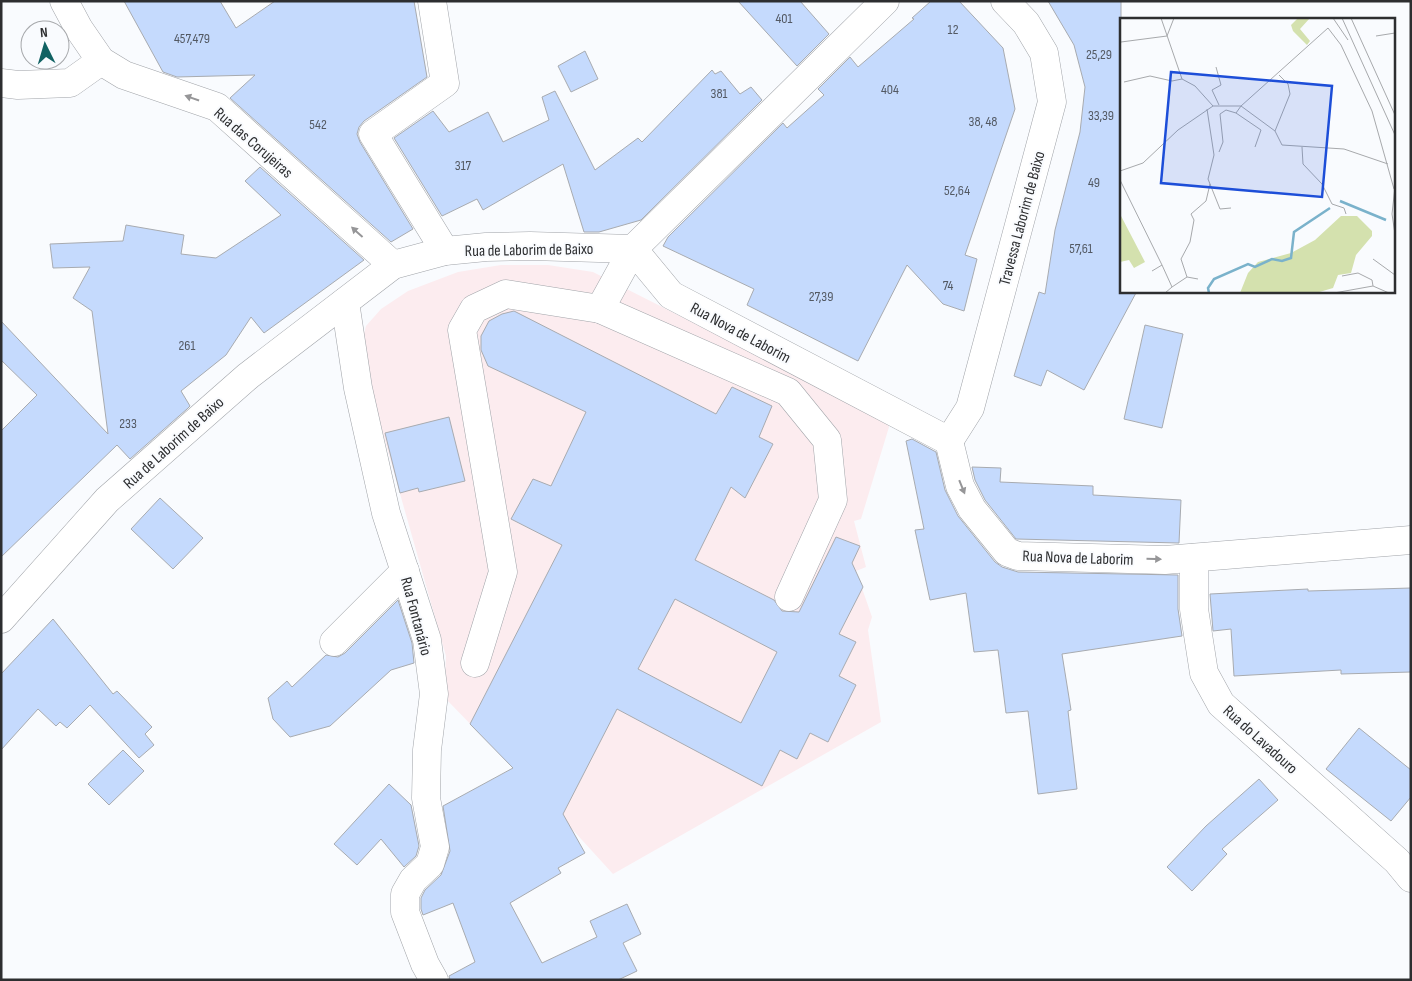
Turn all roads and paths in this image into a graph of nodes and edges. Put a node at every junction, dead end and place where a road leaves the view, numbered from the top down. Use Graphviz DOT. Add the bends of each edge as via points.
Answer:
graph roads {
  1 [pos="64,1"];
  2 [pos="432,1"];
  3 [pos="884,1"];
  4 [pos="1005,1"];
  5 [pos="101,61"];
  6 [pos="1,83"];
  7 [pos="633,249"];
  8 [pos="445,251"];
  9 [pos="394,265"];
  10 [pos="345,302"];
  11 [pos="600,309"];
  12 [pos="949,441"];
  13 [pos="1411,540"];
  14 [pos="1194,558"];
  15 [pos="405,571"];
  16 [pos="789,597"];
  17 [pos="1,619"];
  18 [pos="334,642"];
  19 [pos="474,663"];
  20 [pos="1411,878"];
  21 [pos="420,953"];
  22 [pos="417,980"];
  23 [pos="434,980"];
  1 -- 5 [label="street, Rua das Corujeiras"];
  2 -- 8 [label="street" via="445,83 373,134"];
  3 -- 7 [label="street"];
  4 -- 12 [label="street, Travessa Laborim de Baixo" via="1026,23 1044,53 1052,102 970,408"];
  5 -- 6 [label="street" via="70,83"];
  9 -- 5 [label="street, Rua das Corujeiras, one-way" via="217,107 124,75"];
  7 -- 8 [label="street, Rua de Laborim de Baixo" via="530,246"];
  7 -- 11 [label="street"];
  7 -- 12 [label="street, Rua Nova de Laborim" via="671,295"];
  8 -- 9 [label="street, Rua de Laborim de Baixo"];
  9 -- 10 [label="street, Rua de Laborim de Baixo"];
  10 -- 15 [label="street, Rua Fontanário" via="358,388 386,513"];
  10 -- 17 [label="street, Rua de Laborim de Baixo" via="248,376 108,500"];
  11 -- 16 [label="street" via="788,392 827,440 833,500"];
  11 -- 19 [label="street" via="506,294 474,309 462,330 503,572"];
  12 -- 14 [label="street, Rua Nova de Laborim, one-way" via="964,494 1006,552 1060,559"];
  13 -- 14 [label="street, Rua Nova de Laborim"];
  14 -- 20 [label="street, Rua do Lavadouro" via="1194,609 1204,673 1221,704"];
  15 -- 18 [label="street"];
  15 -- 21 [label="street, Rua Fontanário" via="427,640 434,694 427,750 426,798 435,848 430,864 413,880 405,894 405,912"];
  21 -- 22 [label="street"];
  21 -- 23 [label="street, Rua Fontanário"];
}
